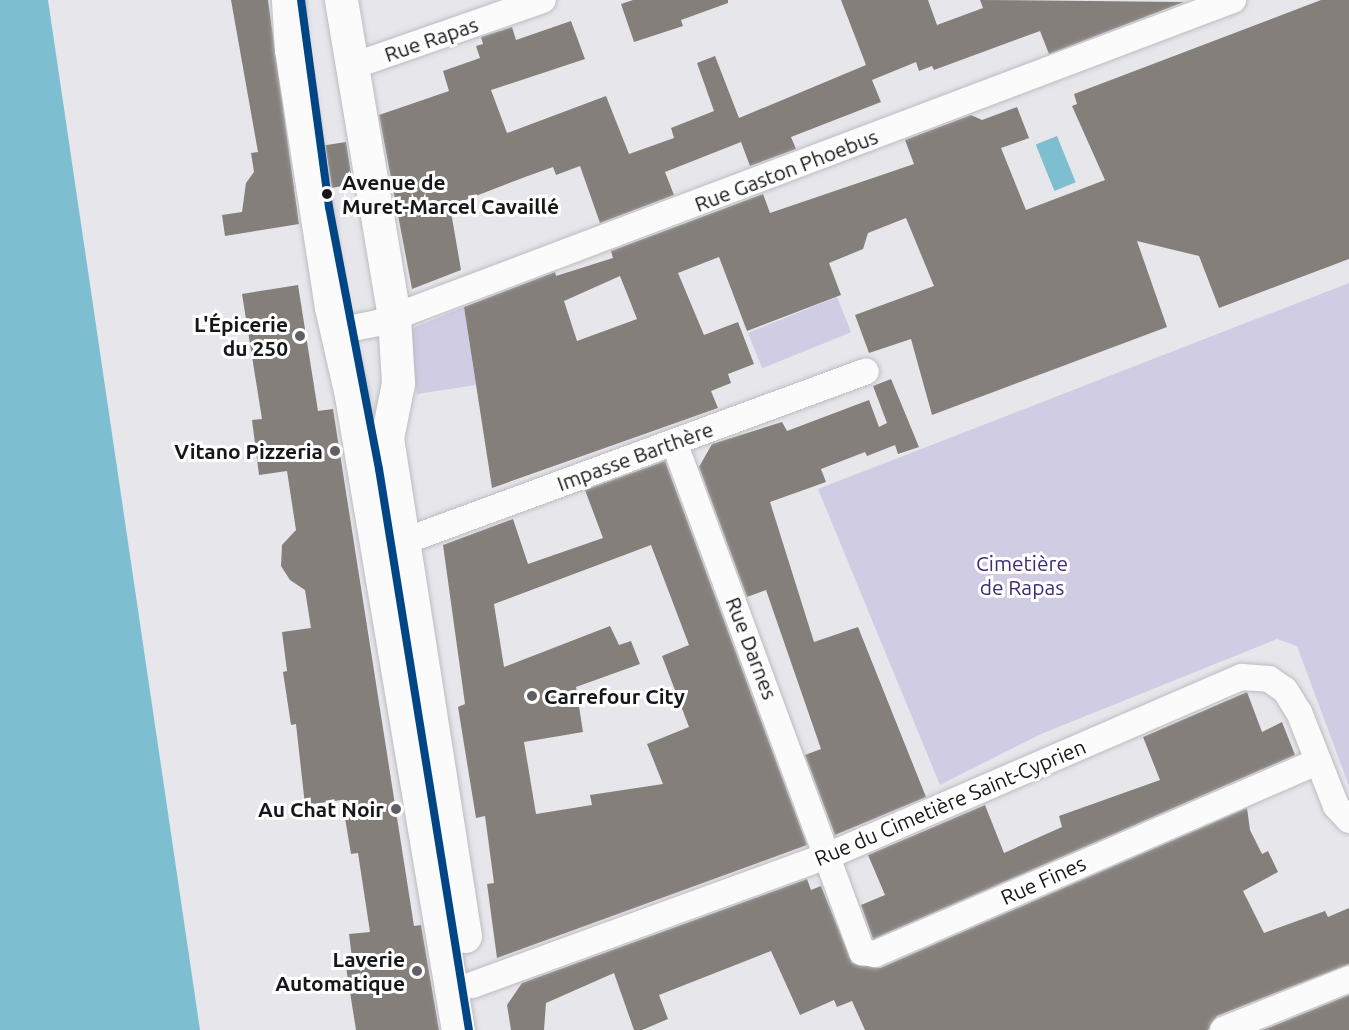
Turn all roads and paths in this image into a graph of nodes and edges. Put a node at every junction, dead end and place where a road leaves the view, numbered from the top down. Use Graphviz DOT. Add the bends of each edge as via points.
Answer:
graph roads {
  1 [pos="288,0"];
  2 [pos="341,0"];
  3 [pos="543,0"];
  4 [pos="1233,0"];
  5 [pos="353,66"];
  6 [pos="394,317"];
  7 [pos="337,331"];
  8 [pos="866,371"];
  9 [pos="674,442"];
  10 [pos="405,541"];
  11 [pos="1318,761"];
  12 [pos="1349,819"];
  13 [pos="830,855"];
  14 [pos="1349,979"];
  15 [pos="472,985"];
  16 [pos="458,1030"];
  17 [pos="480,1030"];
  18 [pos="1223,1030"];
  1 -- 7 [label="main road" via="293,60"];
  2 -- 5 [label="main road"];
  3 -- 5 [label="street, Rue Rapas"];
  4 -- 6 [label="street, Rue Gaston Phoebus"];
  5 -- 6 [label="main road"];
  6 -- 7 [label="street, Rue Gaston Phoebus"];
  6 -- 10 [label="main road" via="398,383 387,438"];
  7 -- 16 [label="main road"];
  8 -- 9 [label="street, Impasse Barthère"];
  9 -- 10 [label="street, Impasse Barthère"];
  9 -- 13 [label="street, Rue Darnes"];
  10 -- 15 [label="main road"];
  11 -- 12 [label="street, Rue du Cimetière Saint-Cyprien" via="1336,806"];
  11 -- 13 [label="street, Rue du Cimetière Saint-Cyprien" via="1299,712 1285,690 1269,679 1242,677"];
  11 -- 13 [label="street, Rue Fines" via="875,954 862,952 833,876"];
  13 -- 15 [label="street, Rue du Cimetière Saint-Cyprien"];
  14 -- 18 [label="street"];
  15 -- 17 [label="main road"];
}
